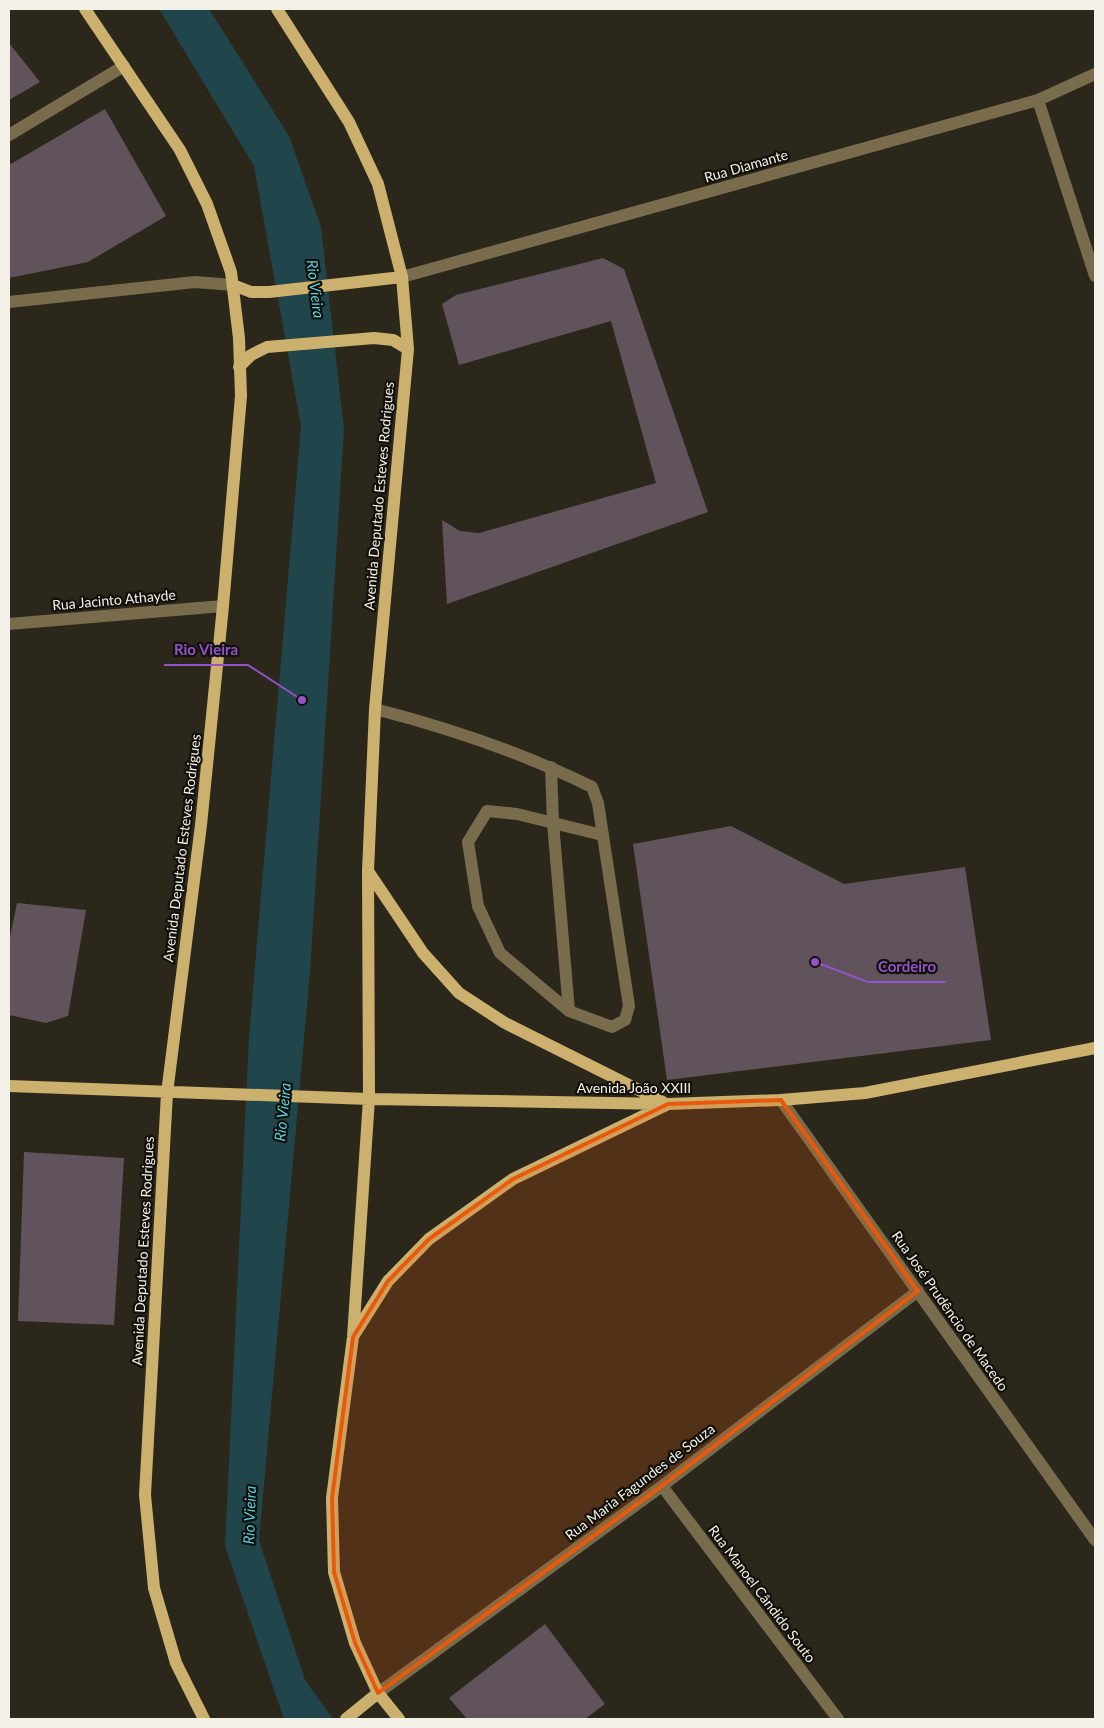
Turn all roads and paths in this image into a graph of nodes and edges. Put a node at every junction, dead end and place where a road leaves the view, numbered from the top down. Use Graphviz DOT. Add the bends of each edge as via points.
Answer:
graph roads {
  1 [pos="86,9"];
  2 [pos="276,9"];
  3 [pos="124,66"];
  4 [pos="1095,74"];
  5 [pos="1038,100"];
  6 [pos="9,135"];
  7 [pos="1095,276"];
  8 [pos="402,277"];
  9 [pos="234,286"];
  10 [pos="9,302"];
  11 [pos="408,349"];
  12 [pos="240,367"];
  13 [pos="222,606"];
  14 [pos="9,624"];
  15 [pos="375,709"];
  16 [pos="551,767"];
  17 [pos="553,823"];
  18 [pos="602,835"];
  19 [pos="368,871"];
  20 [pos="569,1011"];
  21 [pos="1095,1048"];
  22 [pos="9,1086"];
  23 [pos="167,1093"];
  24 [pos="370,1099"];
  25 [pos="781,1100"];
  26 [pos="668,1104"];
  27 [pos="918,1292"];
  28 [pos="353,1337"];
  29 [pos="662,1486"];
  30 [pos="1095,1540"];
  31 [pos="378,1694"];
  32 [pos="204,1719"];
  33 [pos="346,1719"];
  34 [pos="399,1719"];
  35 [pos="838,1719"];
  1 -- 3 [label="main road, Avenida Deputado Esteves Rodrigues"];
  2 -- 8 [label="main road, Avenida Deputado Esteves Rodrigues" via="349,122 378,184"];
  3 -- 6 [label="street"];
  3 -- 9 [label="main road, Avenida Deputado Esteves Rodrigues" via="180,150 208,204"];
  4 -- 5 [label="street, Rua Diamante"];
  5 -- 7 [label="street"];
  5 -- 8 [label="street, Rua Diamante"];
  8 -- 9 [label="main road" via="269,292 251,292"];
  8 -- 11 [label="main road, Avenida Deputado Esteves Rodrigues"];
  9 -- 10 [label="street" via="195,282"];
  9 -- 12 [label="main road, Avenida Deputado Esteves Rodrigues"];
  11 -- 12 [label="main road" via="393,340 374,338 267,347 251,355"];
  11 -- 15 [label="main road, Avenida Deputado Esteves Rodrigues"];
  12 -- 13 [label="main road, Avenida Deputado Esteves Rodrigues" via="241,396"];
  13 -- 14 [label="street, Rua Jacinto Athayde"];
  13 -- 23 [label="main road, Avenida Deputado Esteves Rodrigues" via="201,825"];
  15 -- 16 [label="street" via="432,724"];
  15 -- 19 [label="main road, Avenida Deputado Esteves Rodrigues"];
  16 -- 17 [label="street"];
  16 -- 18 [label="street" via="592,787 598,803"];
  17 -- 18 [label="street"];
  17 -- 20 [label="street"];
  17 -- 20 [label="street" via="517,814 486,811 468,842 478,906 500,953"];
  18 -- 20 [label="street" via="628,1006 625,1020 612,1027"];
  19 -- 24 [label="main road, Avenida Deputado Esteves Rodrigues"];
  19 -- 26 [label="main road" via="424,953 459,993 505,1023"];
  21 -- 25 [label="main road, Avenida João XXIII" via="865,1093"];
  22 -- 23 [label="main road, Avenida João XXIII"];
  23 -- 24 [label="main road, Avenida João XXIII"];
  23 -- 32 [label="main road, Avenida Deputado Esteves Rodrigues" via="145,1496 154,1588 176,1663"];
  24 -- 26 [label="main road, Avenida João XXIII"];
  24 -- 28 [label="main road, Avenida Deputado Esteves Rodrigues"];
  25 -- 26 [label="main road, Avenida João XXIII"];
  25 -- 27 [label="street, Rua José Prudêncio de Macedo"];
  26 -- 28 [label="main road" via="513,1179 430,1239 388,1281"];
  27 -- 29 [label="street, Rua Maria Fagundes de Souza"];
  27 -- 30 [label="street, Rua José Prudêncio de Macedo"];
  28 -- 31 [label="main road, Avenida Deputado Esteves Rodrigues" via="332,1498 334,1572 355,1643"];
  29 -- 31 [label="street, Rua Maria Fagundes de Souza"];
  29 -- 35 [label="street, Rua Manoel Cândido Souto"];
  31 -- 33 [label="main road"];
  31 -- 34 [label="main road, Avenida Deputado Esteves Rodrigues"];
}
